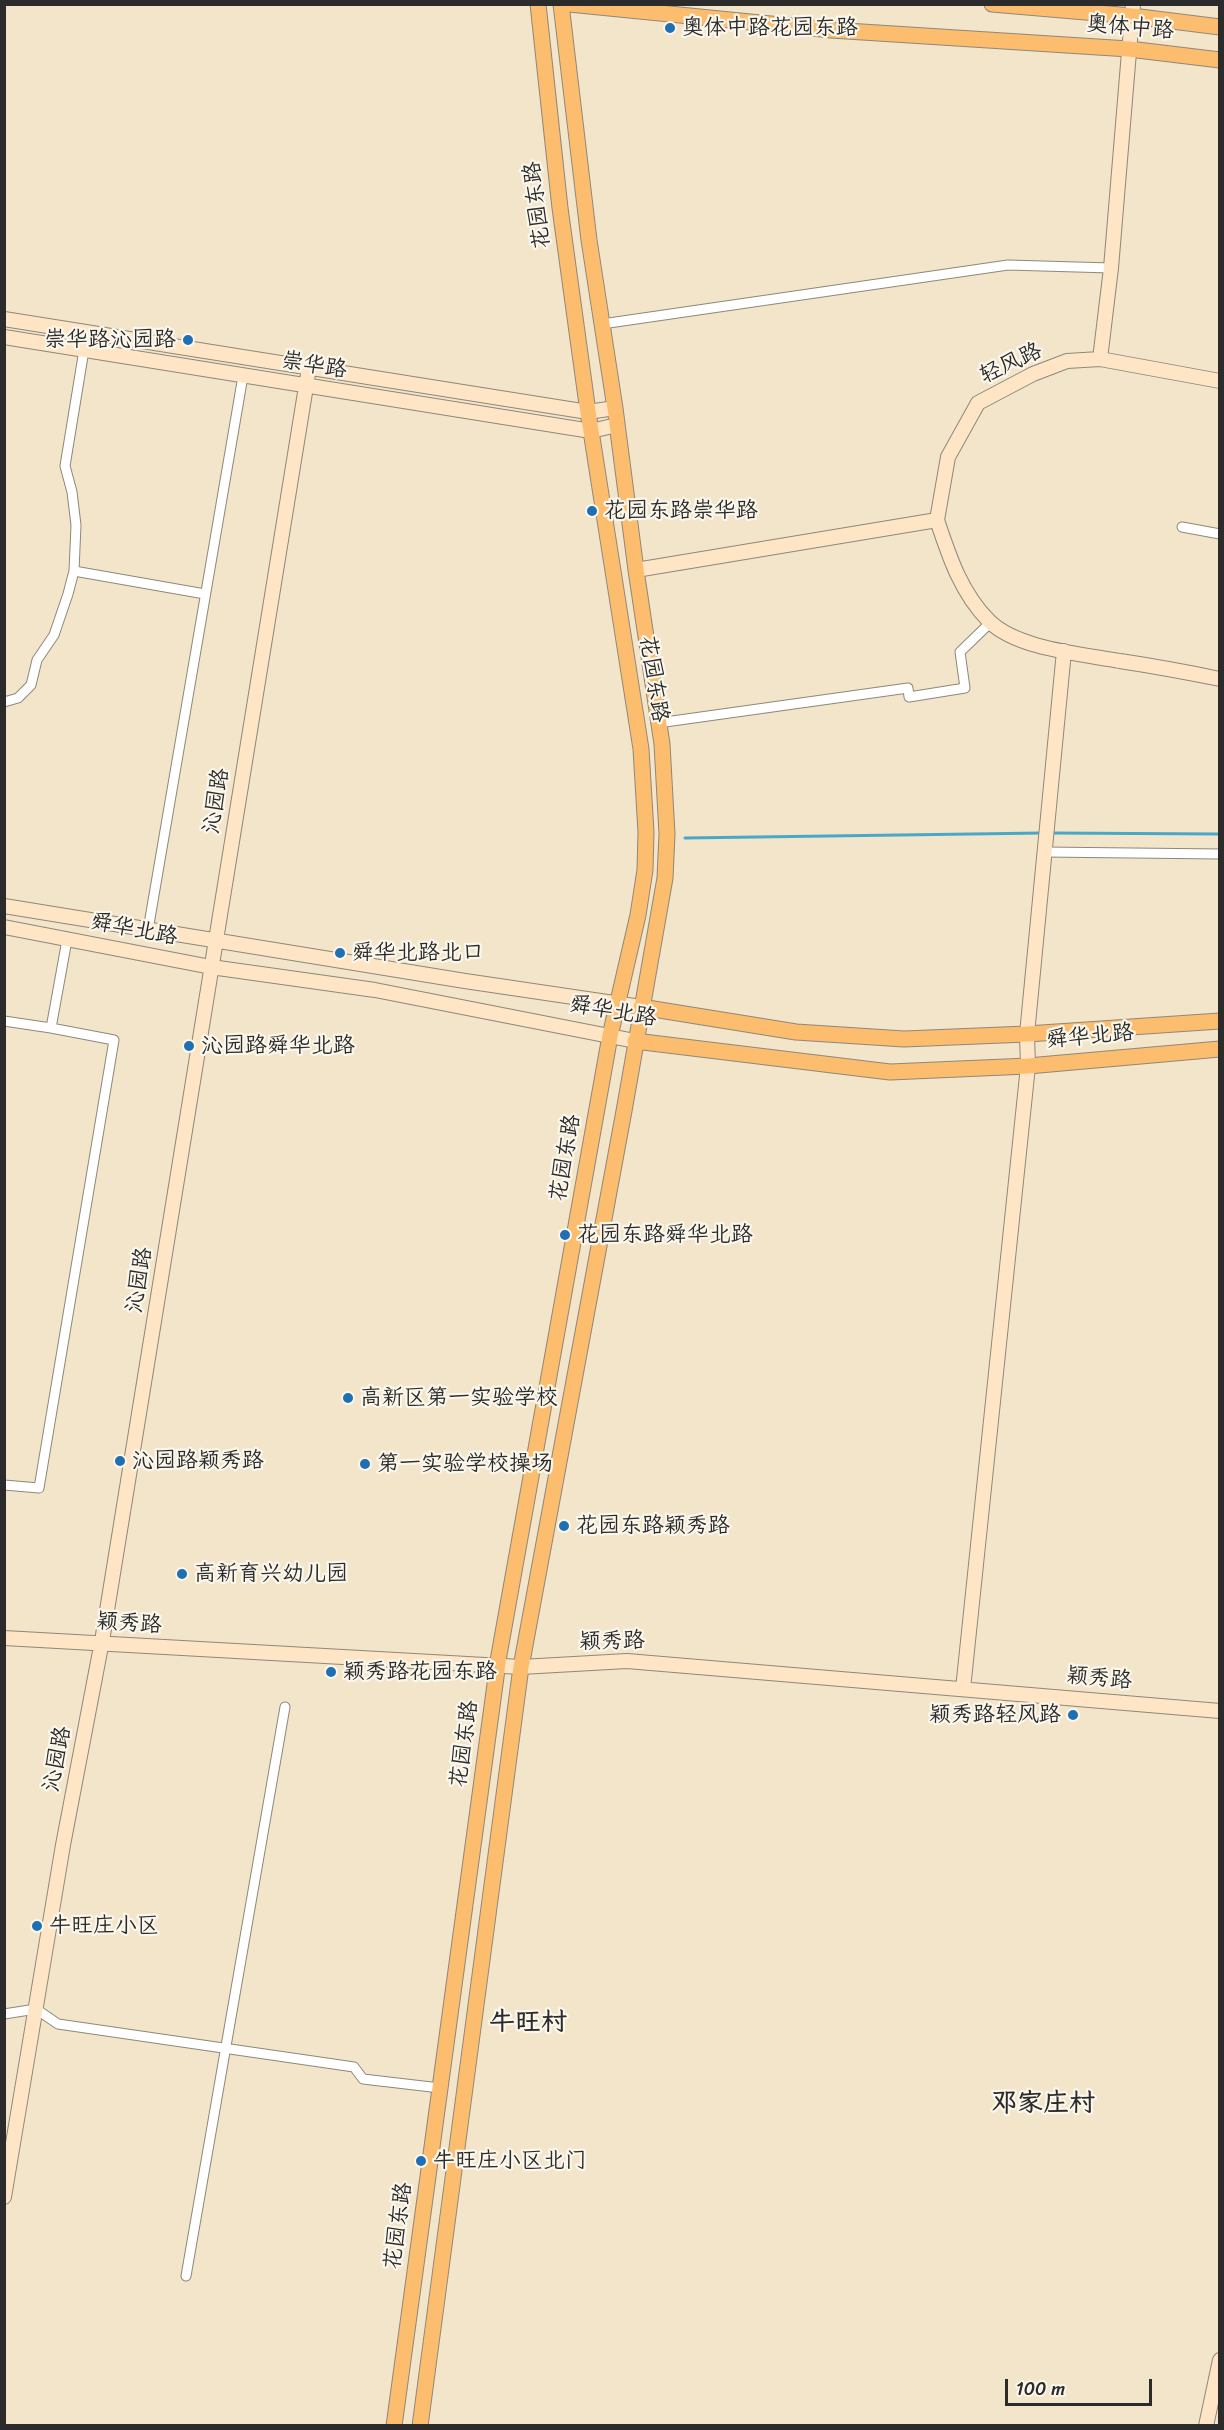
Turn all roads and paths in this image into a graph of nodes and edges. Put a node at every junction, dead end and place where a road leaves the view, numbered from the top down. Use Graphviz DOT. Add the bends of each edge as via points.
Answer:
graph roads {
  1 [pos="538,4"];
  2 [pos="561,4"];
  3 [pos="569,4"];
  4 [pos="992,4"];
  5 [pos="1133,10"];
  6 [pos="1220,27"];
  7 [pos="1130,49"];
  8 [pos="1220,60"];
  9 [pos="1111,268"];
  10 [pos="4,320"];
  11 [pos="602,324"];
  12 [pos="4,337"];
  13 [pos="84,350"];
  14 [pos="1100,359"];
  15 [pos="309,369"];
  16 [pos="243,376"];
  17 [pos="1220,381"];
  18 [pos="306,386"];
  19 [pos="615,408"];
  20 [pos="588,412"];
  21 [pos="617,425"];
  22 [pos="591,431"];
  23 [pos="937,520"];
  24 [pos="1182,527"];
  25 [pos="1220,534"];
  26 [pos="636,570"];
  27 [pos="74,571"];
  28 [pos="205,594"];
  29 [pos="990,623"];
  30 [pos="1064,651"];
  31 [pos="1220,679"];
  32 [pos="4,702"];
  33 [pos="658,723"];
  34 [pos="1046,840"];
  35 [pos="1220,854"];
  36 [pos="4,906"];
  37 [pos="4,927"];
  38 [pos="148,930"];
  39 [pos="67,940"];
  40 [pos="216,942"];
  41 [pos="211,967"];
  42 [pos="618,1004"];
  43 [pos="641,1006"];
  44 [pos="4,1021"];
  45 [pos="1220,1021"];
  46 [pos="51,1028"];
  47 [pos="1027,1034"];
  48 [pos="610,1036"];
  49 [pos="635,1041"];
  50 [pos="1220,1050"];
  51 [pos="1028,1066"];
  52 [pos="4,1485"];
  53 [pos="4,1638"];
  54 [pos="102,1643"];
  55 [pos="498,1666"];
  56 [pos="520,1667"];
  57 [pos="963,1689"];
  58 [pos="285,1707"];
  59 [pos="1220,1711"];
  60 [pos="36,2009"];
  61 [pos="4,2014"];
  62 [pos="226,2048"];
  63 [pos="440,2088"];
  64 [pos="4,2197"];
  65 [pos="186,2276"];
  66 [pos="1220,2360"];
  67 [pos="394,2426"];
  68 [pos="420,2426"];
  69 [pos="1206,2426"];
  1 -- 20 [label="main road, 花园东路"];
  2 -- 11 [label="main road, 花园东路"];
  3 -- 7 [label="main road, 奥体中路" via="831,30"];
  4 -- 5 [label="main road, 奥体中路"];
  5 -- 6 [label="main road, 奥体中路"];
  5 -- 7 [label="street"];
  7 -- 8 [label="main road, 奥体中路"];
  7 -- 9 [label="street"];
  9 -- 11 [label="street" via="1008,265"];
  9 -- 14 [label="street"];
  10 -- 15 [label="street, 崇华路"];
  11 -- 19 [label="main road, 花园东路"];
  12 -- 13 [label="street, 崇华路"];
  13 -- 16 [label="street, 崇华路"];
  13 -- 27 [label="street" via="65,466 76,525"];
  14 -- 17 [label="street, 轻风路"];
  14 -- 23 [label="street, 轻风路" via="1067,361 978,402 948,457"];
  15 -- 18 [label="street, 沁园路"];
  15 -- 20 [label="street, 崇华路"];
  16 -- 18 [label="street, 崇华路"];
  16 -- 28 [label="street"];
  18 -- 22 [label="street, 崇华路"];
  18 -- 40 [label="street, 沁园路"];
  19 -- 20 [label="street, 崇华路"];
  19 -- 21 [label="main road, 花园东路"];
  20 -- 22 [label="main road, 花园东路"];
  21 -- 22 [label="street, 崇华路"];
  21 -- 26 [label="main road, 花园东路"];
  22 -- 42 [label="main road, 花园东路" via="641,749 646,832 638,915"];
  23 -- 26 [label="street"];
  23 -- 29 [label="street" via="951,563 966,592"];
  24 -- 25 [label="street"];
  26 -- 33 [label="main road, 花园东路"];
  27 -- 28 [label="street"];
  27 -- 32 [label="street" via="54,635 37,660 31,685 18,698"];
  28 -- 38 [label="street"];
  29 -- 30 [label="street" via="1019,640"];
  29 -- 33 [label="street" via="960,652 965,688 909,697 908,688"];
  30 -- 31 [label="street"];
  30 -- 34 [label="street"];
  33 -- 43 [label="main road, 花园东路" via="667,834 665,878"];
  34 -- 35 [label="street"];
  34 -- 47 [label="street"];
  36 -- 38 [label="street, 舜华北路"];
  37 -- 39 [label="street, 舜华北路"];
  38 -- 40 [label="street, 舜华北路"];
  39 -- 41 [label="street, 舜华北路"];
  39 -- 46 [label="street"];
  40 -- 41 [label="street, 沁园路"];
  40 -- 42 [label="street, 舜华北路"];
  41 -- 48 [label="street, 舜华北路" via="375,990"];
  41 -- 54 [label="street, 沁园路"];
  42 -- 43 [label="street, 舜华北路"];
  42 -- 48 [label="main road, 花园东路"];
  43 -- 47 [label="main road, 舜华北路" via="796,1032 904,1039"];
  43 -- 49 [label="main road, 花园东路"];
  44 -- 46 [label="street"];
  45 -- 47 [label="main road, 舜华北路"];
  46 -- 52 [label="street" via="114,1040 39,1488"];
  47 -- 51 [label="street"];
  48 -- 49 [label="street, 舜华北路"];
  48 -- 55 [label="main road, 花园东路"];
  49 -- 51 [label="main road, 舜华北路" via="890,1072"];
  49 -- 56 [label="main road, 花园东路"];
  50 -- 51 [label="main road, 舜华北路"];
  51 -- 57 [label="street"];
  53 -- 54 [label="street, 颖秀路"];
  54 -- 55 [label="street, 颖秀路"];
  54 -- 60 [label="street, 沁园路"];
  55 -- 56 [label="street, 颖秀路"];
  55 -- 63 [label="main road, 花园东路"];
  56 -- 57 [label="street, 颖秀路" via="627,1661"];
  56 -- 68 [label="main road, 花园东路"];
  57 -- 59 [label="street, 颖秀路"];
  58 -- 62 [label="street"];
  60 -- 61 [label="street"];
  60 -- 62 [label="street" via="58,2024"];
  60 -- 64 [label="street, 沁园路"];
  62 -- 63 [label="street" via="354,2067 363,2079"];
  62 -- 65 [label="street"];
  63 -- 67 [label="main road, 花园东路"];
  66 -- 69 [label="street"];
}
